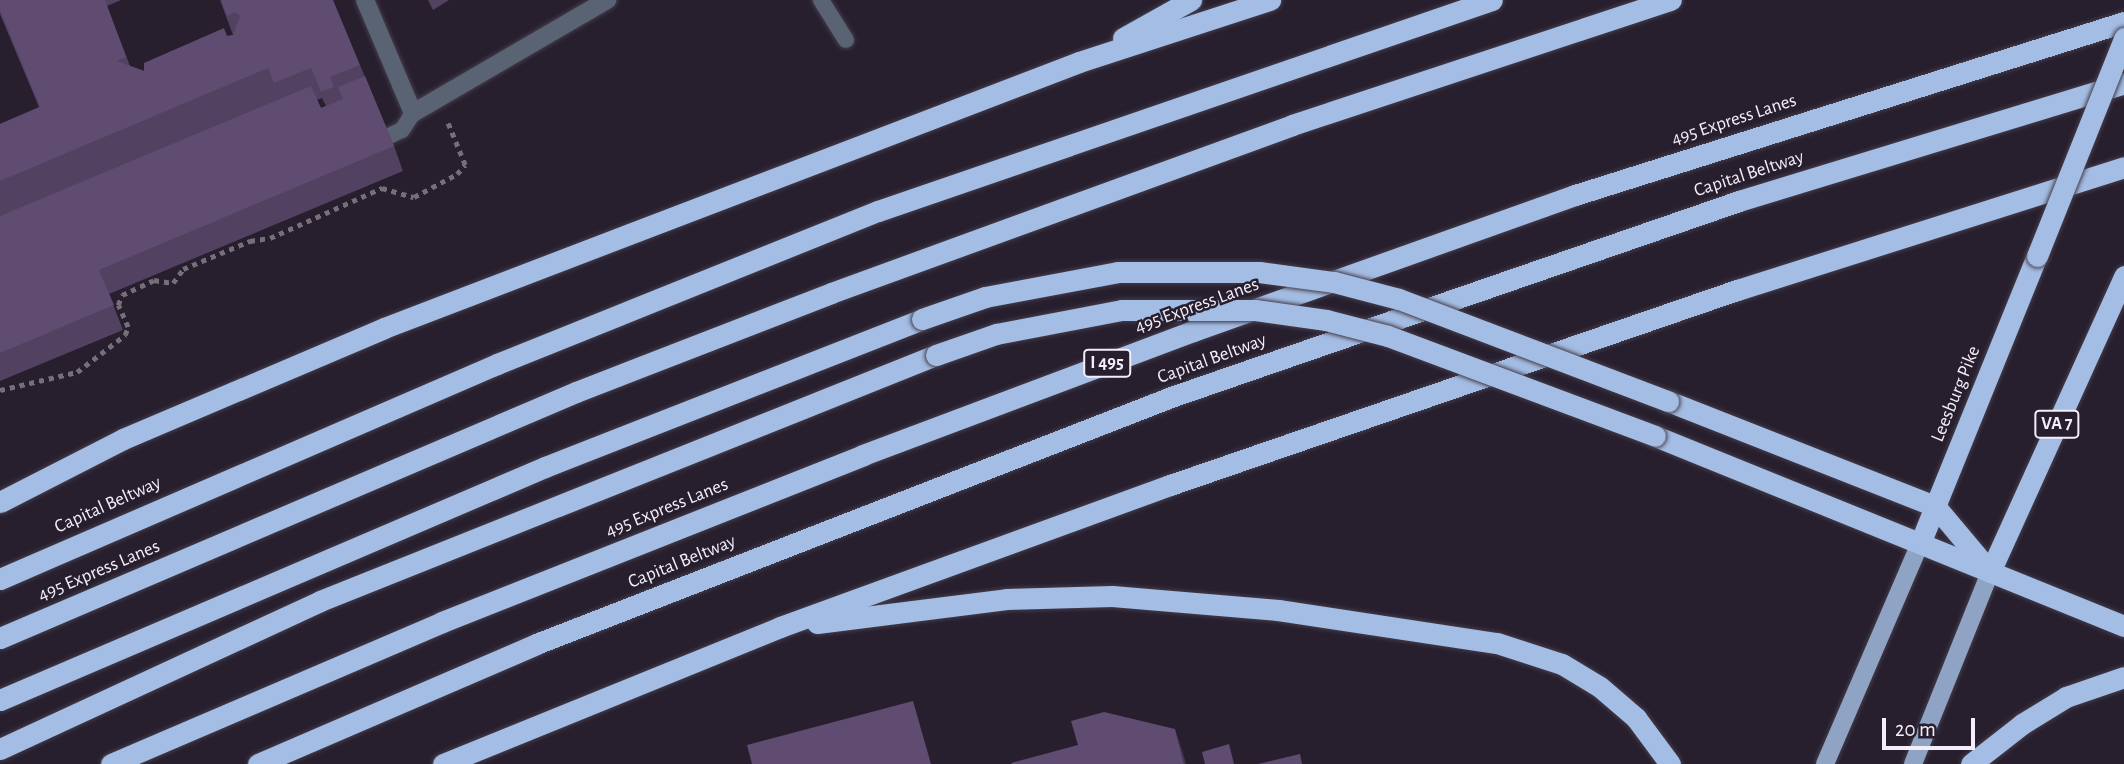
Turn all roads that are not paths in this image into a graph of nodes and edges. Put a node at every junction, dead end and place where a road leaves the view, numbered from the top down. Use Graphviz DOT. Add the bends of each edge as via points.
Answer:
graph roads {
  1 [pos="365,0"];
  2 [pos="607,0"];
  3 [pos="821,0"];
  4 [pos="1191,0"];
  5 [pos="1270,0"];
  6 [pos="1492,0"];
  7 [pos="1671,0"];
  8 [pos="2124,22"];
  9 [pos="2124,38"];
  10 [pos="846,40"];
  11 [pos="1079,62"];
  12 [pos="2124,83"];
  13 [pos="413,113"];
  14 [pos="389,136"];
  15 [pos="2124,167"];
  16 [pos="2124,276"];
  17 [pos="0,502"];
  18 [pos="1935,506"];
  19 [pos="1921,541"];
  20 [pos="1990,572"];
  21 [pos="0,579"];
  22 [pos="2124,626"];
  23 [pos="780,627"];
  24 [pos="0,638"];
  25 [pos="2124,677"];
  26 [pos="0,700"];
  27 [pos="0,749"];
  28 [pos="111,764"];
  29 [pos="258,764"];
  30 [pos="443,764"];
  31 [pos="1671,764"];
  32 [pos="1825,764"];
  33 [pos="1913,764"];
  34 [pos="1971,764"];
  1 -- 13 [label="street"];
  2 -- 13 [label="street"];
  3 -- 10 [label="lane"];
  4 -- 11 [label="highway"];
  5 -- 11 [label="highway"];
  6 -- 21 [label="highway, Capital Beltway" via="878,211 485,369"];
  7 -- 24 [label="highway, 495 Express Lanes" via="1292,125 831,293 576,392"];
  8 -- 28 [label="highway, 495 Express Lanes / I 495" via="1575,195 1193,331 876,450 442,622"];
  9 -- 18 [label="highway, Leesburg Pike, bridge"];
  11 -- 17 [label="highway" via="384,328 123,439"];
  12 -- 29 [label="highway, Capital Beltway" via="1739,201 1171,397 536,644"];
  13 -- 14 [label="lane" via="402,130"];
  15 -- 23 [label="highway" via="1737,290 1170,485"];
  16 -- 20 [label="highway, VA 7"];
  18 -- 19 [label="highway, Leesburg Pike"];
  18 -- 20 [label="highway"];
  18 -- 26 [label="highway, bridge" via="1399,299 1334,282 1259,272 1118,272 985,297 922,319 520,477"];
  19 -- 20 [label="highway"];
  19 -- 27 [label="highway, bridge" via="1388,336 1326,320 1255,310 1122,310 996,334 936,355 320,601"];
  19 -- 32 [label="main road, Leesburg Pike"];
  20 -- 22 [label="highway"];
  20 -- 33 [label="main road, VA 7"];
  23 -- 30 [label="highway"];
  23 -- 31 [label="highway" via="1006,599 1086,596 1278,610 1483,641 1533,652 1585,677 1636,718"];
  25 -- 34 [label="highway" via="2066,696"];
}
